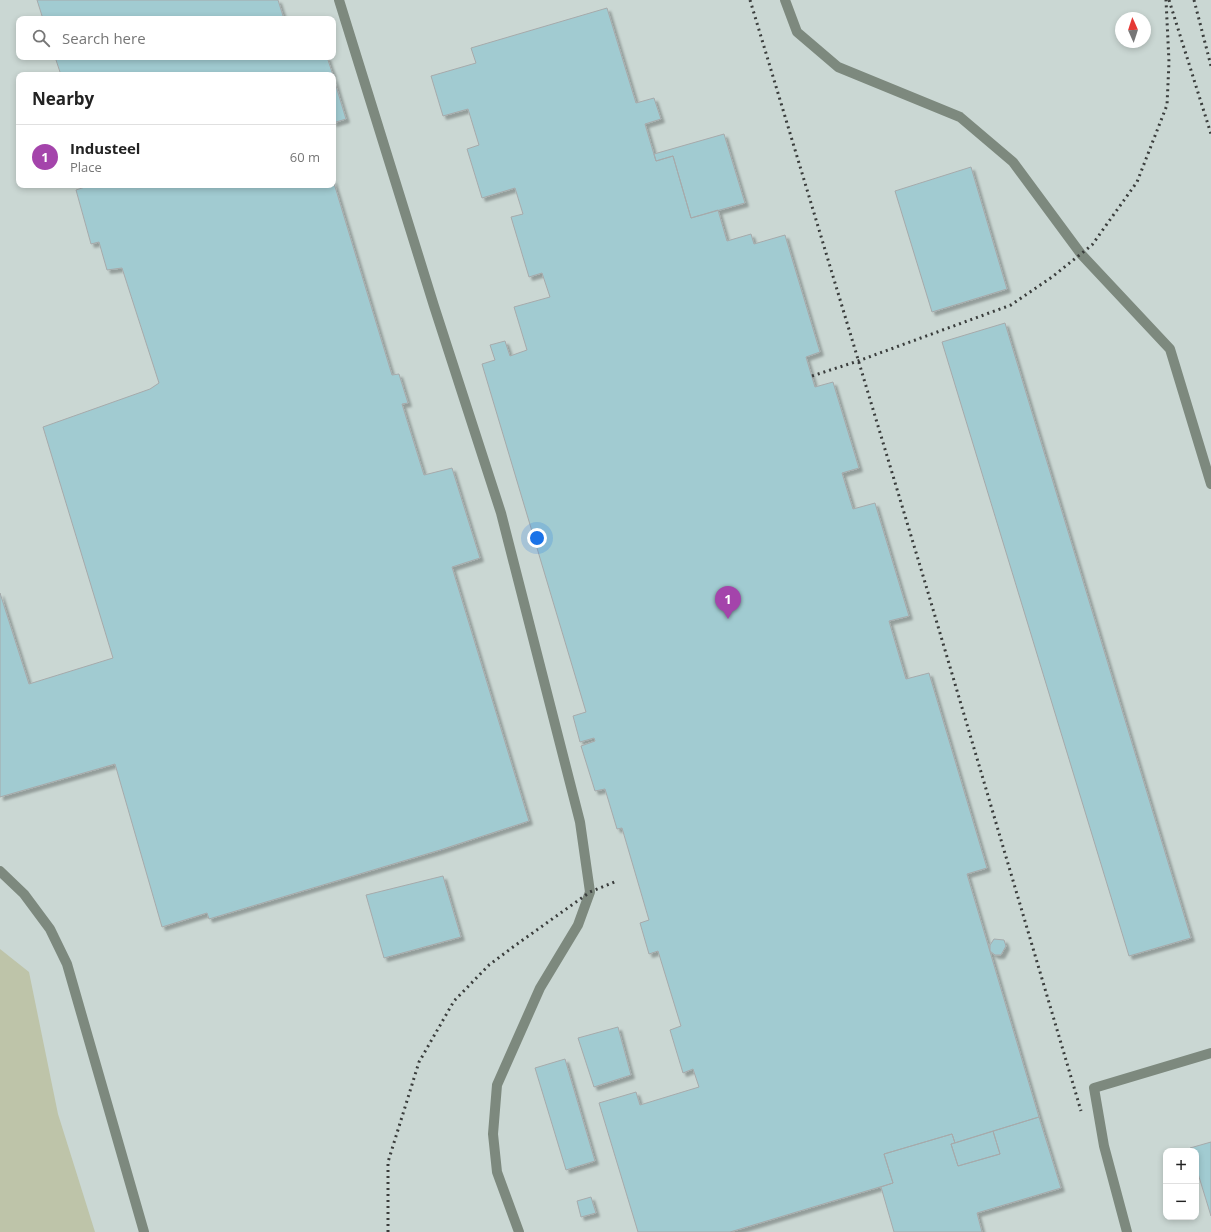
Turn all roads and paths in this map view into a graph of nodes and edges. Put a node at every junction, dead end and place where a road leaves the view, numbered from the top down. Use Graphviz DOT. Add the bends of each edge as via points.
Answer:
graph roads {
  1 [pos="340,0"];
  2 [pos="784,0"];
  3 [pos="1211,484"];
  4 [pos="0,871"];
  5 [pos="1211,1053"];
  6 [pos="144,1232"];
  7 [pos="519,1232"];
  8 [pos="1127,1232"];
  1 -- 7 [label="lane" via="501,513 580,822 590,892 578,925 540,988 497,1086 493,1134 497,1172"];
  2 -- 3 [label="lane" via="797,32 838,67 960,117 1013,162 1081,254 1170,349"];
  4 -- 6 [label="lane" via="24,894 50,929 67,964"];
  5 -- 8 [label="lane" via="1094,1088 1104,1146"];
}
